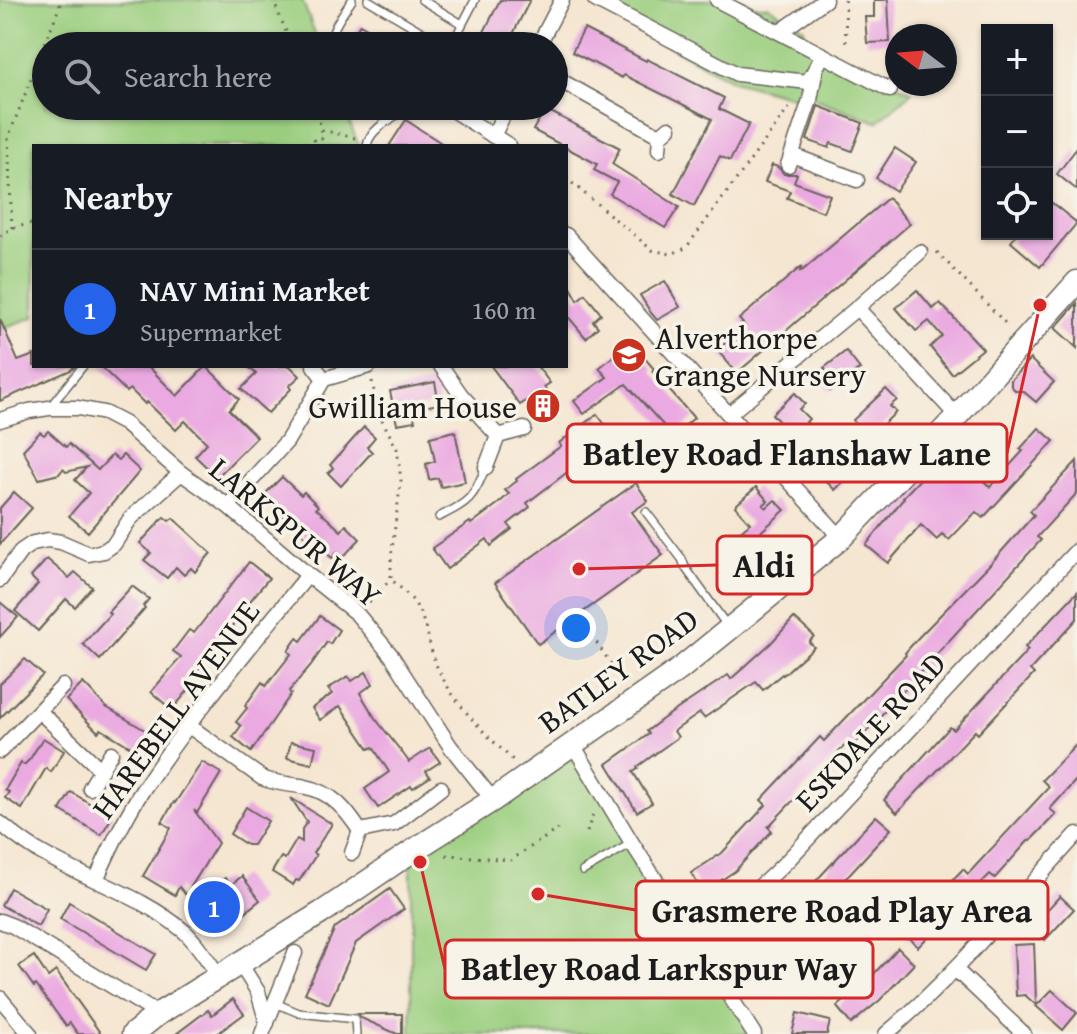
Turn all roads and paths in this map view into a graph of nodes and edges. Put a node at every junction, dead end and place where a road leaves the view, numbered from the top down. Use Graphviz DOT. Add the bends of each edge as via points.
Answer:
graph roads {
  1 [pos="62,0"];
  2 [pos="273,0"];
  3 [pos="352,0"];
  4 [pos="368,0"];
  5 [pos="422,0"];
  6 [pos="475,0"];
  7 [pos="562,0"];
  8 [pos="595,0"];
  9 [pos="717,0"];
  10 [pos="825,0"];
  11 [pos="845,0"];
  12 [pos="462,24"];
  13 [pos="49,32"];
  14 [pos="286,32"];
  15 [pos="333,32"];
  16 [pos="424,32"];
  17 [pos="457,32"];
  18 [pos="545,32"];
  19 [pos="780,32"];
  20 [pos="820,60"];
  21 [pos="846,66"];
  22 [pos="32,77"];
  23 [pos="808,82"];
  24 [pos="568,85"];
  25 [pos="885,87"];
  26 [pos="320,120"];
  27 [pos="468,120"];
  28 [pos="501,120"];
  29 [pos="389,121"];
  30 [pos="322,130"];
  31 [pos="493,136"];
  32 [pos="322,137"];
  33 [pos="663,138"];
  34 [pos="367,143"];
  35 [pos="303,144"];
  36 [pos="323,144"];
  37 [pos="506,144"];
  38 [pos="568,180"];
  39 [pos="857,180"];
  40 [pos="32,223"];
  41 [pos="12,228"];
  42 [pos="0,236"];
  43 [pos="568,237"];
  44 [pos="925,249"];
  45 [pos="1077,282"];
  46 [pos="857,308"];
  47 [pos="1023,342"];
  48 [pos="81,368"];
  49 [pos="316,368"];
  50 [pos="442,368"];
  51 [pos="371,370"];
  52 [pos="324,379"];
  53 [pos="49,408"];
  54 [pos="729,414"];
  55 [pos="957,416"];
  56 [pos="0,420"];
  57 [pos="524,429"];
  58 [pos="498,436"];
  59 [pos="486,467"];
  60 [pos="181,473"];
  61 [pos="228,506"];
  62 [pos="646,512"];
  63 [pos="439,517"];
  64 [pos="841,538"];
  65 [pos="1077,550"];
  66 [pos="308,575"];
  67 [pos="391,579"];
  68 [pos="0,580"];
  69 [pos="357,614"];
  70 [pos="729,629"];
  71 [pos="592,636"];
  72 [pos="63,686"];
  73 [pos="636,699"];
  74 [pos="39,711"];
  75 [pos="189,726"];
  76 [pos="572,743"];
  77 [pos="0,751"];
  78 [pos="111,753"];
  79 [pos="101,770"];
  80 [pos="528,775"];
  81 [pos="90,788"];
  82 [pos="441,788"];
  83 [pos="493,800"];
  84 [pos="0,823"];
  85 [pos="558,829"];
  86 [pos="360,831"];
  87 [pos="1077,834"];
  88 [pos="632,843"];
  89 [pos="411,852"];
  90 [pos="352,853"];
  91 [pos="583,871"];
  92 [pos="96,880"];
  93 [pos="0,921"];
  94 [pos="692,936"];
  95 [pos="295,953"];
  96 [pos="239,962"];
  97 [pos="955,969"];
  98 [pos="219,976"];
  99 [pos="0,998"];
  100 [pos="275,1003"];
  101 [pos="158,1014"];
  102 [pos="264,1028"];
  103 [pos="30,1034"];
  104 [pos="133,1034"];
  105 [pos="356,1034"];
  106 [pos="754,1034"];
  107 [pos="886,1034"];
  108 [pos="1024,1034"];
  1 -- 13 [label="path"];
  2 -- 14 [label="path"];
  3 -- 15 [label="lane"];
  4 -- 16 [label="lane"];
  5 -- 12 [label="lane"];
  6 -- 12 [label="lane"];
  7 -- 18 [label="street"];
  8 -- 23 [label="street" via="737,74"];
  9 -- 19 [label="street"];
  10 -- 19 [label="street"];
  11 -- 21 [label="path"];
  12 -- 17 [label="lane"];
  19 -- 20 [label="street"];
  20 -- 21 [label="street"];
  20 -- 23 [label="street"];
  20 -- 39 [label="street" via="790,160"];
  21 -- 25 [label="street"];
  22 -- 41 [label="path" via="8,138"];
  23 -- 38 [label="path" via="679,251 652,250"];
  24 -- 33 [label="street"];
  26 -- 30 [label="path"];
  27 -- 31 [label="street"];
  28 -- 31 [label="street"];
  29 -- 34 [label="lane"];
  30 -- 32 [label="path"];
  30 -- 34 [label="path"];
  31 -- 37 [label="street"];
  32 -- 35 [label="path"];
  32 -- 36 [label="path"];
  40 -- 41 [label="path"];
  41 -- 42 [label="path"];
  43 -- 54 [label="street"];
  44 -- 46 [label="street"];
  44 -- 47 [label="path"];
  45 -- 47 [label="street, BATLEY ROAD"];
  46 -- 54 [label="street"];
  46 -- 55 [label="street"];
  47 -- 55 [label="street, BATLEY ROAD"];
  48 -- 53 [label="lane"];
  49 -- 52 [label="street"];
  50 -- 58 [label="street"];
  51 -- 52 [label="street"];
  51 -- 67 [label="path" via="378,412 397,449 401,480"];
  52 -- 61 [label="street" via="287,441"];
  53 -- 56 [label="street, LARKSPUR WAY"];
  53 -- 60 [label="street, LARKSPUR WAY" via="104,413 125,424"];
  54 -- 64 [label="street"];
  55 -- 64 [label="street, BATLEY ROAD"];
  57 -- 58 [label="street"];
  58 -- 59 [label="street"];
  59 -- 63 [label="lane" via="466,503"];
  60 -- 61 [label="street, LARKSPUR WAY"];
  60 -- 68 [label="street" via="104,551 89,554 61,542 33,543"];
  61 -- 66 [label="street, LARKSPUR WAY"];
  62 -- 70 [label="lane"];
  64 -- 70 [label="street, BATLEY ROAD"];
  65 -- 94 [label="street, ESKDALE ROAD" via="790,858 756,892"];
  66 -- 69 [label="street, LARKSPUR WAY"];
  66 -- 75 [label="street, HAREBELL AVENUE"];
  67 -- 69 [label="path"];
  67 -- 80 [label="path" via="414,602 438,670 452,692 478,727"];
  69 -- 83 [label="street, LARKSPUR WAY"];
  70 -- 73 [label="street, BATLEY ROAD"];
  71 -- 73 [label="path"];
  72 -- 74 [label="street"];
  73 -- 76 [label="street, BATLEY ROAD"];
  74 -- 77 [label="street"];
  74 -- 79 [label="street"];
  75 -- 86 [label="street" via="262,778 332,798"];
  75 -- 92 [label="street, HAREBELL AVENUE" via="121,827"];
  76 -- 80 [label="street, BATLEY ROAD"];
  76 -- 88 [label="street"];
  78 -- 79 [label="street"];
  79 -- 81 [label="street"];
  80 -- 83 [label="street, BATLEY ROAD"];
  82 -- 86 [label="street" via="394,824"];
  83 -- 89 [label="street, BATLEY ROAD"];
  84 -- 92 [label="street" via="41,853"];
  85 -- 89 [label="path" via="511,860"];
  86 -- 90 [label="street"];
  87 -- 97 [label="street"];
  88 -- 91 [label="lane"];
  88 -- 94 [label="street"];
  89 -- 96 [label="street, BATLEY ROAD"];
  92 -- 98 [label="street" via="185,932"];
  93 -- 101 [label="street"];
  94 -- 106 [label="street"];
  95 -- 100 [label="street"];
  96 -- 98 [label="street, BATLEY ROAD"];
  96 -- 102 [label="street" via="258,992"];
  97 -- 107 [label="street"];
  97 -- 108 [label="street"];
  98 -- 101 [label="street, BATLEY ROAD"];
  99 -- 103 [label="street"];
  100 -- 102 [label="street"];
  100 -- 105 [label="lane" via="299,1013 355,1019"];
  101 -- 104 [label="street, BATLEY ROAD"];
}
